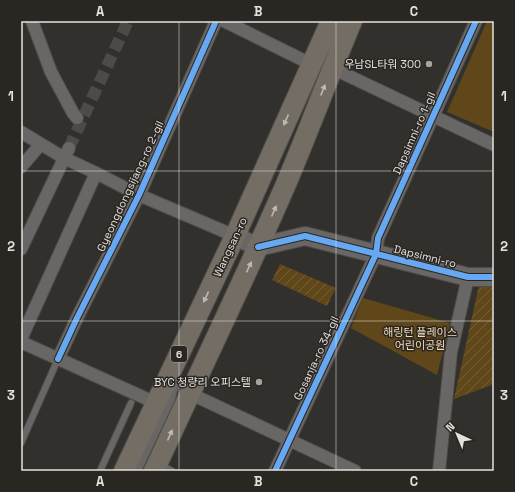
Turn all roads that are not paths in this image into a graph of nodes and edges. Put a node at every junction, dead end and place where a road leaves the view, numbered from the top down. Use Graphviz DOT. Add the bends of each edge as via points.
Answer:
graph roads {
  1 [pos="32,21"];
  2 [pos="216,21"];
  3 [pos="224,21"];
  4 [pos="331,21"];
  5 [pos="352,21"];
  6 [pos="476,21"];
  7 [pos="311,64"];
  8 [pos="332,68"];
  9 [pos="432,116"];
  10 [pos="77,118"];
  11 [pos="21,132"];
  12 [pos="41,144"];
  13 [pos="494,145"];
  14 [pos="66,153"];
  15 [pos="21,167"];
  16 [pos="96,173"];
  17 [pos="139,195"];
  18 [pos="235,236"];
  19 [pos="258,247"];
  20 [pos="21,249"];
  21 [pos="376,254"];
  22 [pos="494,276"];
  23 [pos="468,278"];
  24 [pos="21,339"];
  25 [pos="21,342"];
  26 [pos="183,346"];
  27 [pos="58,358"];
  28 [pos="189,393"];
  29 [pos="130,403"];
  30 [pos="156,403"];
  31 [pos="289,440"];
  32 [pos="21,443"];
  33 [pos="161,469"];
  34 [pos="100,471"];
  35 [pos="124,471"];
  36 [pos="138,471"];
  37 [pos="275,471"];
  38 [pos="355,471"];
  39 [pos="439,471"];
  1 -- 10 [label="street" via="51,72"];
  2 -- 17 [label="street, Gyeongdongsijang-ro 2-gil"];
  3 -- 7 [label="street"];
  4 -- 7 [label="main road, Wangsan-ro / 6"];
  5 -- 8 [label="main road, 6"];
  6 -- 9 [label="street, Dapsimni-ro 1-gil"];
  7 -- 18 [label="main road, Wangsan-ro / 6, one-way"];
  8 -- 9 [label="street"];
  19 -- 8 [label="main road, 6, one-way"];
  9 -- 13 [label="street"];
  9 -- 21 [label="street, Dapsimni-ro 1-gil" via="378,238"];
  11 -- 12 [label="street"];
  12 -- 14 [label="street"];
  12 -- 15 [label="street"];
  14 -- 16 [label="street"];
  14 -- 20 [label="street"];
  16 -- 17 [label="street"];
  16 -- 24 [label="street"];
  17 -- 18 [label="street"];
  17 -- 27 [label="street, Gyeongdongsijang-ro 2-gil"];
  18 -- 19 [label="main road"];
  18 -- 26 [label="main road, Wangsan-ro / 6, one-way"];
  19 -- 21 [label="main road, Dapsimni-ro" via="305,236"];
  28 -- 19 [label="main road, 6, one-way"];
  21 -- 23 [label="main road, Dapsimni-ro"];
  21 -- 31 [label="street, Gosanja-ro 34-gil"];
  22 -- 23 [label="main road, Dapsimni-ro"];
  23 -- 39 [label="street" via="451,352"];
  25 -- 27 [label="street"];
  26 -- 30 [label="main road, Wangsan-ro / 6"];
  26 -- 36 [label="lane" via="172,399"];
  27 -- 30 [label="street"];
  27 -- 32 [label="lane"];
  28 -- 31 [label="street"];
  33 -- 28 [label="main road, 6, one-way"];
  29 -- 34 [label="lane"];
  30 -- 35 [label="main road, Wangsan-ro / 6"];
  31 -- 37 [label="street, Gosanja-ro 34-gil"];
  31 -- 38 [label="street"];
}
